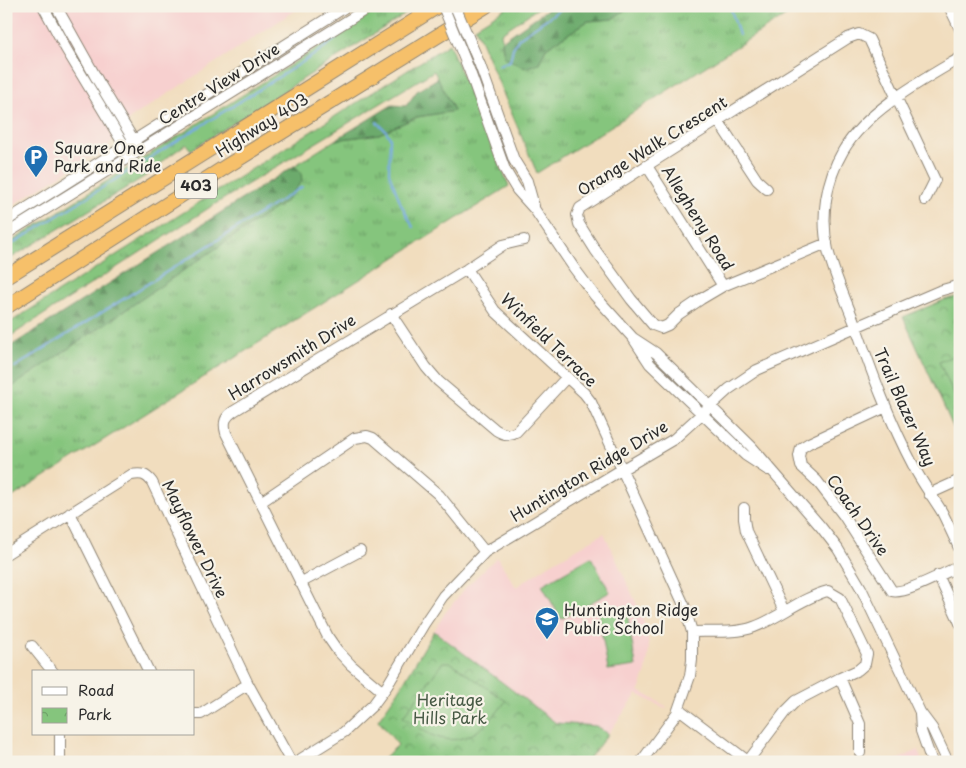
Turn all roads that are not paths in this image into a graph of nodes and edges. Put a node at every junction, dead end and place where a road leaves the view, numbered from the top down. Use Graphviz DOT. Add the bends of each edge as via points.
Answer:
graph roads {
  1 [pos="43,6"];
  2 [pos="56,6"];
  3 [pos="347,6"];
  4 [pos="371,6"];
  5 [pos="438,6"];
  6 [pos="443,6"];
  7 [pos="455,6"];
  8 [pos="486,6"];
  9 [pos="949,6"];
  10 [pos="960,29"];
  11 [pos="960,58"];
  12 [pos="896,99"];
  13 [pos="719,122"];
  14 [pos="134,139"];
  15 [pos="124,146"];
  16 [pos="141,150"];
  17 [pos="130,156"];
  18 [pos="647,166"];
  19 [pos="767,189"];
  20 [pos="925,200"];
  21 [pos="535,210"];
  22 [pos="6,220"];
  23 [pos="6,234"];
  24 [pos="524,240"];
  25 [pos="827,243"];
  26 [pos="467,269"];
  27 [pos="6,277"];
  28 [pos="960,285"];
  29 [pos="723,286"];
  30 [pos="6,307"];
  31 [pos="391,314"];
  32 [pos="856,328"];
  33 [pos="633,338"];
  34 [pos="567,377"];
  35 [pos="710,407"];
  36 [pos="886,407"];
  37 [pos="702,415"];
  38 [pos="623,469"];
  39 [pos="780,478"];
  40 [pos="960,480"];
  41 [pos="929,494"];
  42 [pos="261,502"];
  43 [pos="744,508"];
  44 [pos="70,513"];
  45 [pos="960,550"];
  46 [pos="360,551"];
  47 [pos="485,552"];
  48 [pos="6,554"];
  49 [pos="960,566"];
  50 [pos="938,575"];
  51 [pos="300,583"];
  52 [pos="784,611"];
  53 [pos="960,623"];
  54 [pos="692,632"];
  55 [pos="32,646"];
  56 [pos="50,670"];
  57 [pos="148,670"];
  58 [pos="840,678"];
  59 [pos="248,684"];
  60 [pos="383,692"];
  61 [pos="679,709"];
  62 [pos="920,712"];
  63 [pos="195,714"];
  64 [pos="60,736"];
  65 [pos="860,753"];
  66 [pos="749,761"];
  67 [pos="60,762"];
  68 [pos="291,762"];
  69 [pos="296,762"];
  70 [pos="641,762"];
  71 [pos="932,762"];
  72 [pos="948,762"];
  1 -- 15 [label="street"];
  2 -- 14 [label="street"];
  3 -- 14 [label="street, Centre View Drive"];
  4 -- 16 [label="street, Centre View Drive"];
  5 -- 27 [label="highway, Highway 403 / 403"];
  6 -- 21 [label="street, bridge" via="505,170"];
  7 -- 21 [label="street, bridge" via="514,160 527,181"];
  8 -- 30 [label="highway, Highway 403 / 403"];
  9 -- 10 [label="street"];
  11 -- 12 [label="street, Trail Blazer Way"];
  12 -- 13 [label="street, Orange Walk Crescent" via="869,39 859,34"];
  12 -- 20 [label="street" via="934,180"];
  12 -- 25 [label="street, Trail Blazer Way" via="874,114 843,151 826,200"];
  13 -- 18 [label="street, Orange Walk Crescent"];
  13 -- 19 [label="street" via="757,180"];
  14 -- 15 [label="street, Centre View Drive"];
  14 -- 16 [label="street"];
  15 -- 17 [label="street"];
  15 -- 22 [label="street, Centre View Drive"];
  16 -- 17 [label="street, Centre View Drive"];
  17 -- 23 [label="street, Centre View Drive"];
  18 -- 29 [label="street, Allegheny Road"];
  18 -- 29 [label="street, Orange Walk Crescent" via="580,208 577,215 579,224 596,251 631,299 653,325 661,328"];
  21 -- 33 [label="street" via="595,296"];
  24 -- 26 [label="street, Harrowsmith Drive" via="503,245"];
  25 -- 29 [label="street, Orange Walk Crescent"];
  25 -- 32 [label="street, Trail Blazer Way"];
  26 -- 31 [label="street, Harrowsmith Drive"];
  26 -- 34 [label="street, Winfield Terrace" via="495,311"];
  28 -- 32 [label="street, Huntington Ridge Drive"];
  31 -- 34 [label="street" via="438,381 503,434 516,432"];
  31 -- 42 [label="street, Harrowsmith Drive" via="227,415 224,420 226,433"];
  32 -- 35 [label="street, Huntington Ridge Drive" via="763,366 729,389"];
  32 -- 36 [label="street, Trail Blazer Way"];
  33 -- 35 [label="street" via="656,353"];
  33 -- 37 [label="street" via="650,364"];
  34 -- 38 [label="street, Winfield Terrace" via="591,402"];
  35 -- 37 [label="street, Huntington Ridge Drive"];
  35 -- 39 [label="street"];
  36 -- 41 [label="street, Trail Blazer Way"];
  36 -- 50 [label="street, Coach Drive" via="801,448 800,466 817,481 844,516 892,591 899,592"];
  37 -- 38 [label="street, Huntington Ridge Drive" via="674,439"];
  37 -- 39 [label="street" via="744,455"];
  38 -- 47 [label="street, Huntington Ridge Drive"];
  38 -- 54 [label="street, Winfield Terrace" via="678,589"];
  39 -- 62 [label="street" via="850,568"];
  40 -- 41 [label="street"];
  41 -- 45 [label="street, Trail Blazer Way"];
  42 -- 47 [label="street" via="355,438 368,436 439,495"];
  42 -- 51 [label="street, Harrowsmith Drive"];
  43 -- 52 [label="street" via="746,531"];
  44 -- 48 [label="street, Mayflower Drive"];
  44 -- 57 [label="street"];
  44 -- 59 [label="street, Mayflower Drive" via="131,475 147,476"];
  46 -- 51 [label="street"];
  47 -- 60 [label="street, Huntington Ridge Drive" via="443,596"];
  49 -- 50 [label="street, Coach Drive"];
  50 -- 53 [label="street"];
  51 -- 60 [label="street, Harrowsmith Drive" via="337,650"];
  52 -- 54 [label="street" via="745,630"];
  52 -- 58 [label="street" via="828,591 840,598 866,654 865,664"];
  54 -- 61 [label="street, Winfield Terrace" via="690,676"];
  55 -- 56 [label="street"];
  58 -- 65 [label="street" via="860,724"];
  58 -- 66 [label="street" via="796,701"];
  59 -- 63 [label="street" via="201,714"];
  59 -- 68 [label="street, Mayflower Drive"];
  60 -- 69 [label="street, Huntington Ridge Drive" via="344,732"];
  61 -- 66 [label="street"];
  61 -- 70 [label="street, Winfield Terrace"];
  62 -- 71 [label="street" via="921,731"];
  62 -- 72 [label="street" via="932,728"];
  64 -- 67 [label="street"];
}
